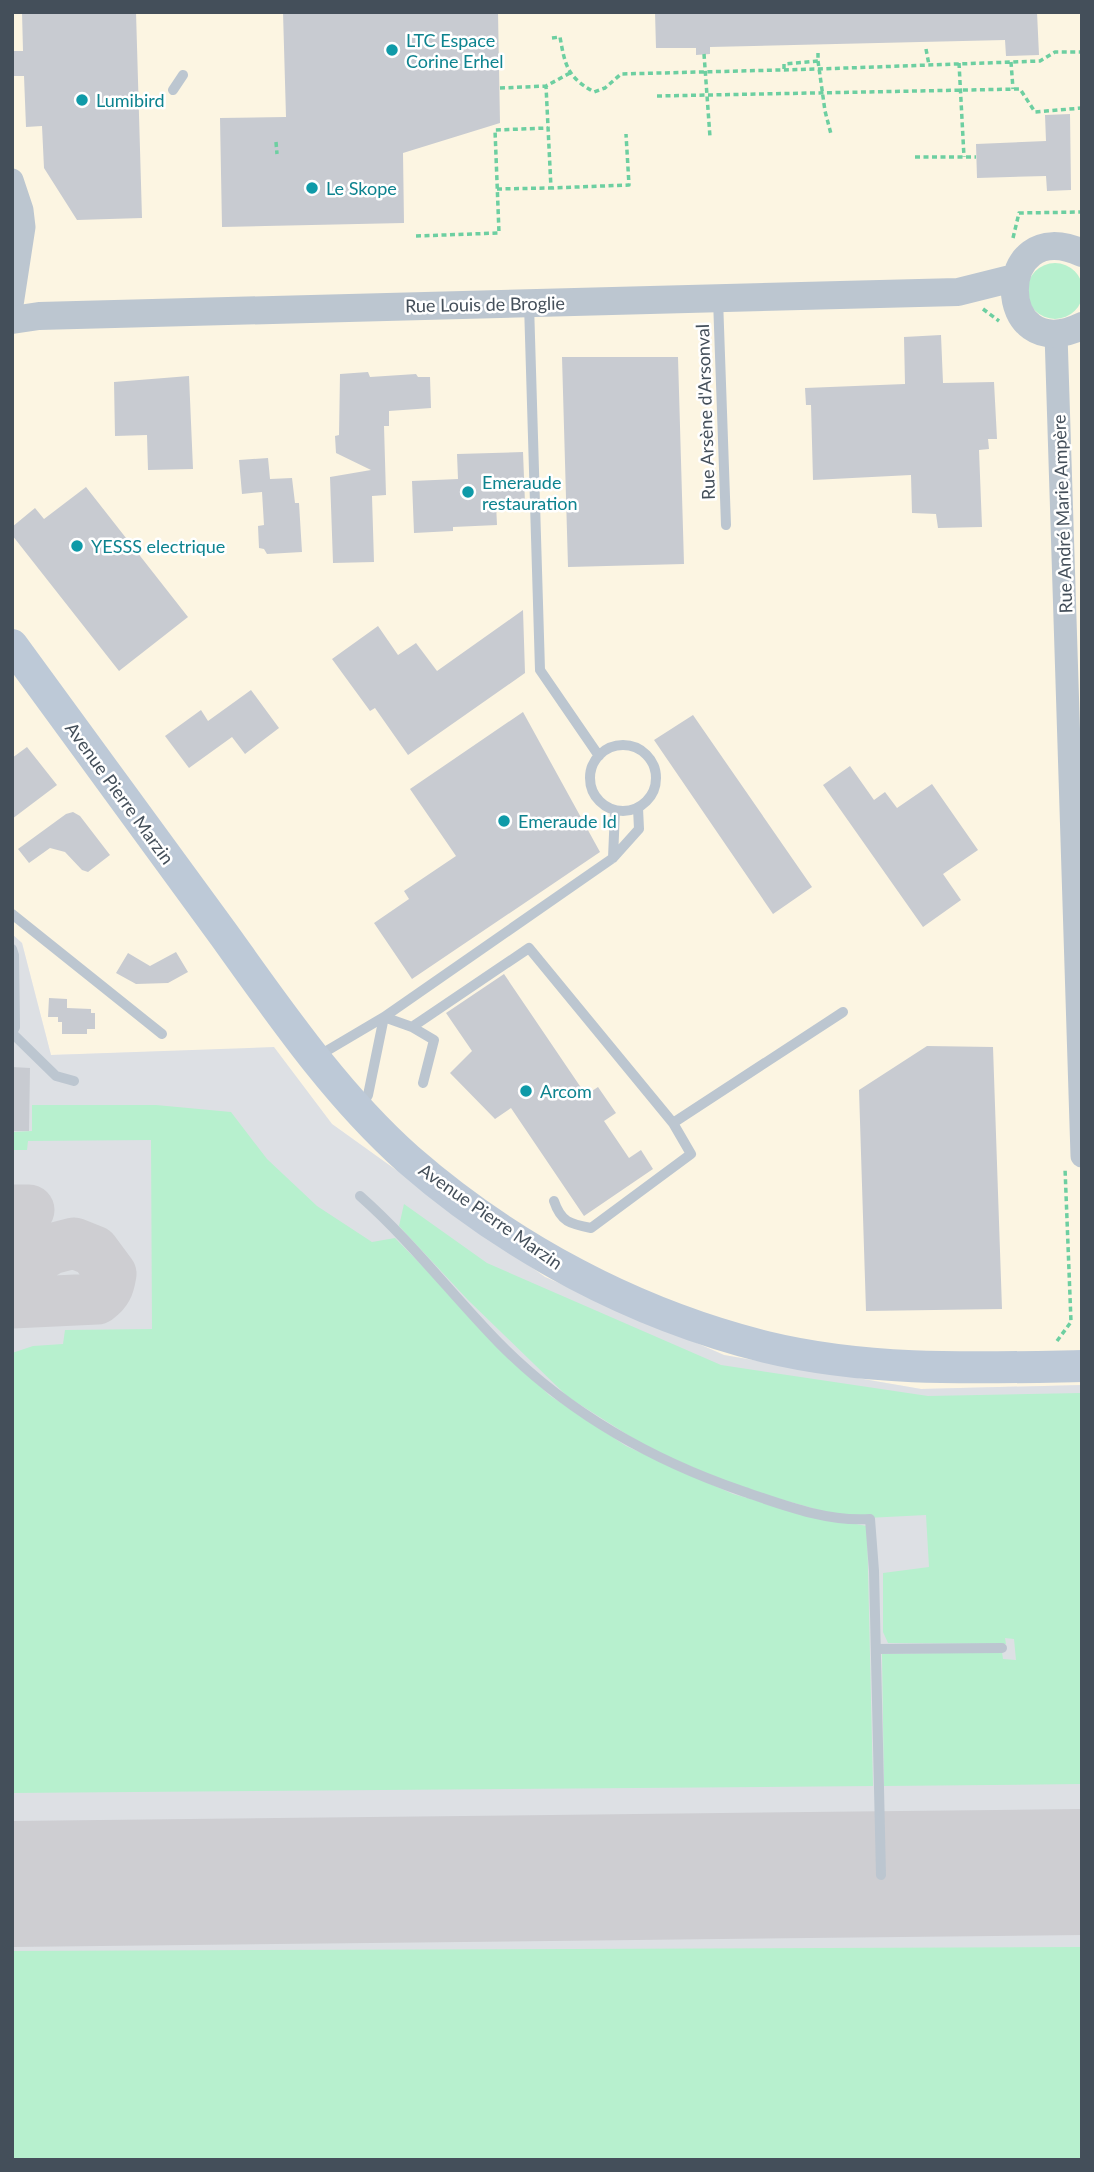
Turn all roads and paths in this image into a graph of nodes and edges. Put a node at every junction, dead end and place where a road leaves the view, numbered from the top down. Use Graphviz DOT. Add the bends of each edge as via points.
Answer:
graph roads {
  1 [pos="552,38"];
  2 [pos="926,49"];
  3 [pos="1082,52"];
  4 [pos="818,53"];
  5 [pos="704,54"];
  6 [pos="818,61"];
  7 [pos="1011,62"];
  8 [pos="959,63"];
  9 [pos="929,65"];
  10 [pos="784,69"];
  11 [pos="819,69"];
  12 [pos="704,71"];
  13 [pos="570,73"];
  14 [pos="183,75"];
  15 [pos="546,86"];
  16 [pos="500,88"];
  17 [pos="1013,89"];
  18 [pos="173,90"];
  19 [pos="962,91"];
  20 [pos="822,94"];
  21 [pos="657,96"];
  22 [pos="707,96"];
  23 [pos="1082,107"];
  24 [pos="548,128"];
  25 [pos="626,134"];
  26 [pos="831,134"];
  27 [pos="710,137"];
  28 [pos="276,142"];
  29 [pos="277,154"];
  30 [pos="915,157"];
  31 [pos="964,157"];
  32 [pos="976,157"];
  33 [pos="12,180"];
  34 [pos="551,188"];
  35 [pos="497,189"];
  36 [pos="416,236"];
  37 [pos="1082,253"];
  38 [pos="1014,278"];
  39 [pos="958,292"];
  40 [pos="718,299"];
  41 [pos="528,303"];
  42 [pos="12,305"];
  43 [pos="1018,311"];
  44 [pos="12,320"];
  45 [pos="1069,330"];
  46 [pos="726,525"];
  47 [pos="12,645"];
  48 [pos="599,755"];
  49 [pos="638,808"];
  50 [pos="615,811"];
  51 [pos="613,859"];
  52 [pos="12,914"];
  53 [pos="12,948"];
  54 [pos="13,993"];
  55 [pos="844,1012"];
  56 [pos="384,1017"];
  57 [pos="412,1027"];
  58 [pos="12,1033"];
  59 [pos="162,1034"];
  60 [pos="315,1057"];
  61 [pos="74,1081"];
  62 [pos="422,1083"];
  63 [pos="359,1111"];
  64 [pos="673,1123"];
  65 [pos="1082,1156"];
  66 [pos="360,1196"];
  67 [pos="554,1201"];
  68 [pos="1082,1366"];
  69 [pos="1002,1647"];
  70 [pos="876,1649"];
  71 [pos="881,1875"];
  1 -- 13 [label="path" via="560,37"];
  2 -- 9 [label="path"];
  3 -- 7 [label="path" via="1055,52 1040,61"];
  4 -- 6 [label="path"];
  5 -- 12 [label="path"];
  6 -- 10 [label="path" via="784,64"];
  6 -- 11 [label="path"];
  7 -- 8 [label="path"];
  7 -- 17 [label="path"];
  8 -- 9 [label="path"];
  8 -- 19 [label="path"];
  9 -- 11 [label="path"];
  10 -- 11 [label="path"];
  10 -- 12 [label="path"];
  11 -- 20 [label="path"];
  12 -- 13 [label="path" via="621,74 594,92"];
  12 -- 22 [label="path"];
  13 -- 15 [label="path"];
  14 -- 18 [label="lane"];
  15 -- 16 [label="path"];
  15 -- 24 [label="path"];
  17 -- 19 [label="path"];
  17 -- 23 [label="path" via="1020,89 1035,111"];
  19 -- 20 [label="path"];
  19 -- 31 [label="path"];
  20 -- 22 [label="path"];
  20 -- 26 [label="path"];
  21 -- 22 [label="path"];
  22 -- 27 [label="path"];
  24 -- 34 [label="path"];
  24 -- 35 [label="path" via="495,130"];
  25 -- 34 [label="path" via="629,185"];
  28 -- 29 [label="path"];
  30 -- 31 [label="path"];
  31 -- 32 [label="path"];
  33 -- 42 [label="street" via="24,236"];
  34 -- 35 [label="path"];
  35 -- 36 [label="path" via="499,233"];
  37 -- 38 [label="street" via="1050,246 1022,263"];
  38 -- 39 [label="street, Rue Louis de Broglie"];
  38 -- 43 [label="street"];
  39 -- 40 [label="street, Rue Louis de Broglie"];
  39 -- 43 [label="street, Rue Louis de Broglie"];
  40 -- 41 [label="street, Rue Louis de Broglie"];
  40 -- 46 [label="lane, Rue Arsène d'Arsonval"];
  41 -- 44 [label="street, Rue Louis de Broglie"];
  41 -- 48 [label="lane" via="540,670"];
  43 -- 45 [label="street, Rue Louis de Broglie" via="1041,331"];
  45 -- 65 [label="street, Rue André Marie Ampère"];
  47 -- 60 [label="main road, Avenue Pierre Marzin"];
  48 -- 49 [label="lane" via="618,745 639,748 647,755 656,783 653,794"];
  48 -- 50 [label="lane" via="592,765 591,788"];
  49 -- 50 [label="lane"];
  49 -- 51 [label="lane" via="639,829"];
  50 -- 51 [label="lane"];
  51 -- 56 [label="lane"];
  52 -- 59 [label="lane"];
  53 -- 54 [label="lane"];
  54 -- 58 [label="lane"];
  55 -- 64 [label="lane"];
  56 -- 57 [label="lane"];
  56 -- 60 [label="lane"];
  56 -- 63 [label="lane" via="368,1095"];
  57 -- 62 [label="lane" via="434,1040"];
  57 -- 64 [label="lane" via="529,948"];
  58 -- 61 [label="lane" via="56,1076"];
  60 -- 63 [label="main road, Avenue Pierre Marzin"];
  63 -- 68 [label="main road, Avenue Pierre Marzin" via="451,1194 543,1257 687,1322 767,1347 886,1366"];
  64 -- 67 [label="lane" via="691,1154 590,1228 571,1224 558,1213"];
  66 -- 70 [label="lane" via="499,1343 556,1394 618,1436 692,1474 779,1504 846,1521 870,1519"];
  69 -- 70 [label="lane"];
  70 -- 71 [label="lane"];
}
